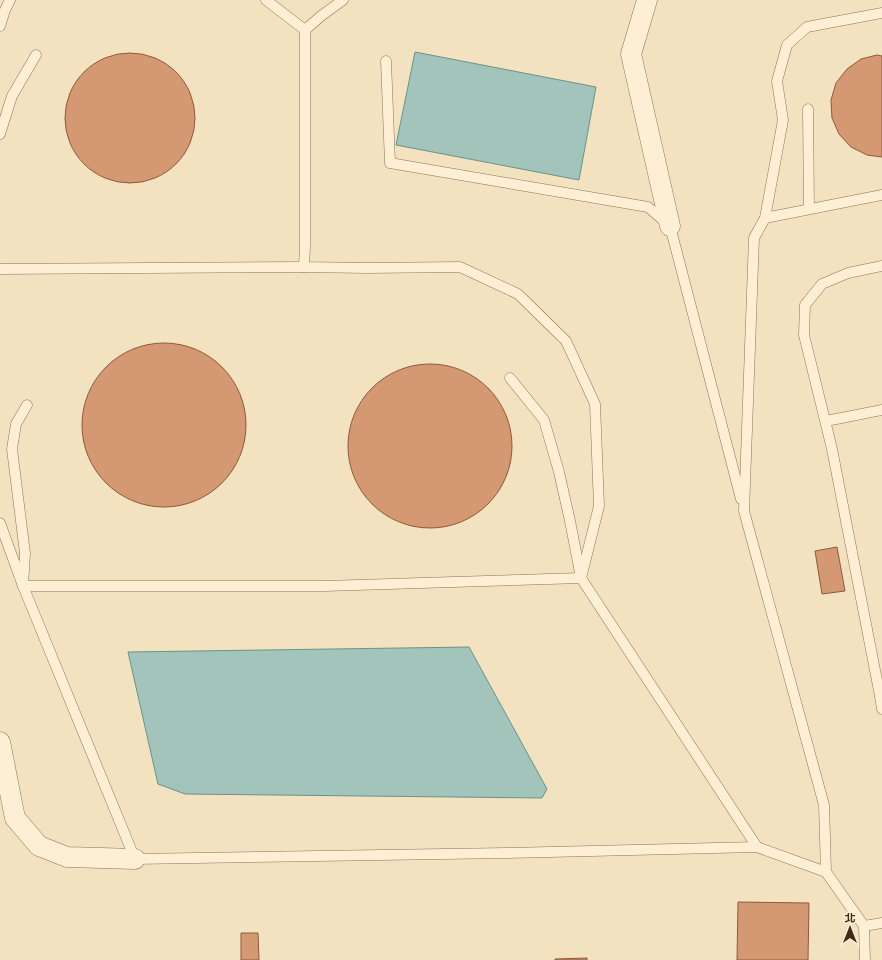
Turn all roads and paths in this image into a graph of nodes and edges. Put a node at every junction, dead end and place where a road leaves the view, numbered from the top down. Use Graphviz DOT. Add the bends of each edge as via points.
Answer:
graph roads {
  1 [pos="10,0"];
  2 [pos="266,0"];
  3 [pos="343,0"];
  4 [pos="648,0"];
  5 [pos="882,12"];
  6 [pos="0,26"];
  7 [pos="305,30"];
  8 [pos="36,55"];
  9 [pos="386,61"];
  10 [pos="808,109"];
  11 [pos="0,134"];
  12 [pos="882,195"];
  13 [pos="809,209"];
  14 [pos="765,218"];
  15 [pos="670,226"];
  16 [pos="304,266"];
  17 [pos="882,266"];
  18 [pos="0,269"];
  19 [pos="510,378"];
  20 [pos="27,405"];
  21 [pos="882,410"];
  22 [pos="826,421"];
  23 [pos="744,511"];
  24 [pos="0,523"];
  25 [pos="580,578"];
  26 [pos="23,586"];
  27 [pos="881,696"];
  28 [pos="882,709"];
  29 [pos="0,742"];
  30 [pos="757,847"];
  31 [pos="135,859"];
  32 [pos="826,872"];
  33 [pos="882,923"];
  34 [pos="864,926"];
  35 [pos="865,960"];
  1 -- 6 [label="lane"];
  2 -- 7 [label="lane"];
  3 -- 7 [label="lane"];
  4 -- 15 [label="street" via="631,54"];
  5 -- 14 [label="lane" via="807,27 787,45 777,81 783,120"];
  7 -- 16 [label="lane"];
  8 -- 11 [label="lane" via="12,96"];
  9 -- 15 [label="lane" via="390,163 648,207"];
  10 -- 13 [label="lane"];
  12 -- 13 [label="lane"];
  13 -- 14 [label="lane"];
  14 -- 23 [label="lane" via="754,238"];
  15 -- 23 [label="lane"];
  16 -- 18 [label="lane"];
  16 -- 25 [label="lane" via="460,267 518,294 566,341 595,404 599,506"];
  17 -- 22 [label="lane" via="848,273 822,284 805,304 804,335"];
  19 -- 25 [label="lane" via="544,420 569,514"];
  20 -- 26 [label="lane" via="16,424 12,449 25,553"];
  21 -- 22 [label="lane"];
  22 -- 27 [label="lane"];
  23 -- 32 [label="lane" via="824,805"];
  24 -- 26 [label="lane"];
  25 -- 26 [label="lane" via="324,586"];
  25 -- 30 [label="lane"];
  26 -- 31 [label="lane"];
  27 -- 28 [label="lane"];
  29 -- 31 [label="street" via="15,818 39,846 67,857"];
  30 -- 31 [label="lane"];
  30 -- 32 [label="lane"];
  32 -- 34 [label="lane"];
  33 -- 34 [label="lane"];
  34 -- 35 [label="lane"];
}
